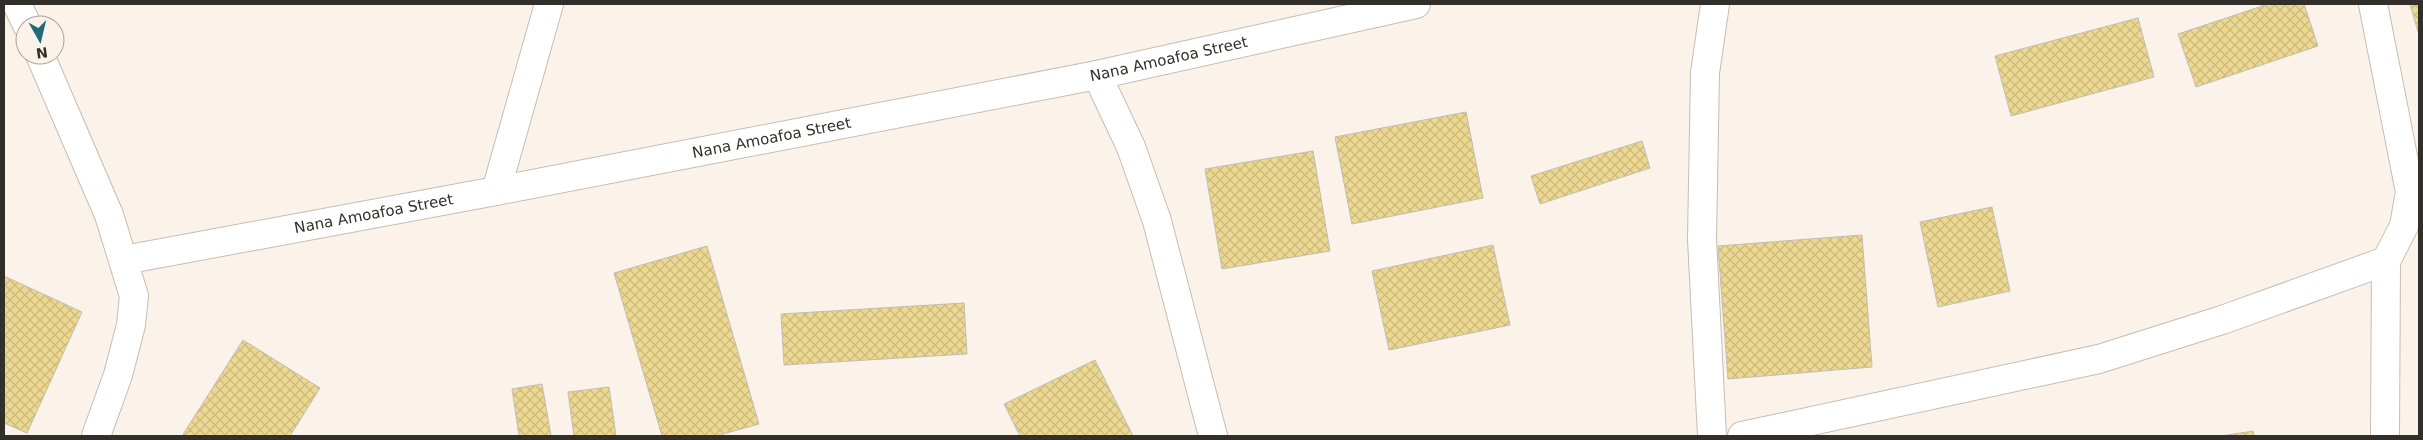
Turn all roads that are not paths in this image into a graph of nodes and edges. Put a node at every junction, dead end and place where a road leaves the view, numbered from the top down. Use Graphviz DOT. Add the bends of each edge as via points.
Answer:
graph roads {
  1 [pos="549,4"];
  2 [pos="1416,4"];
  3 [pos="1715,4"];
  4 [pos="2373,4"];
  5 [pos="44,65"];
  6 [pos="1097,75"];
  7 [pos="496,191"];
  8 [pos="124,260"];
  9 [pos="2386,261"];
  10 [pos="96,436"];
  11 [pos="1212,436"];
  12 [pos="1712,436"];
  13 [pos="1742,436"];
  14 [pos="2385,436"];
  1 -- 7 [label="street"];
  2 -- 6 [label="street, Nana Amoafoa Street"];
  3 -- 12 [label="street" via="1705,73 1702,239"];
  4 -- 9 [label="street" via="2410,192 2404,226"];
  5 -- 8 [label="street" via="109,215"];
  6 -- 7 [label="street, Nana Amoafoa Street"];
  6 -- 11 [label="street" via="1130,147 1157,222"];
  7 -- 8 [label="street, Nana Amoafoa Street"];
  8 -- 10 [label="street" via="134,296 131,325 118,375"];
  9 -- 13 [label="street" via="2222,320 2099,359"];
  9 -- 14 [label="street"];
}
